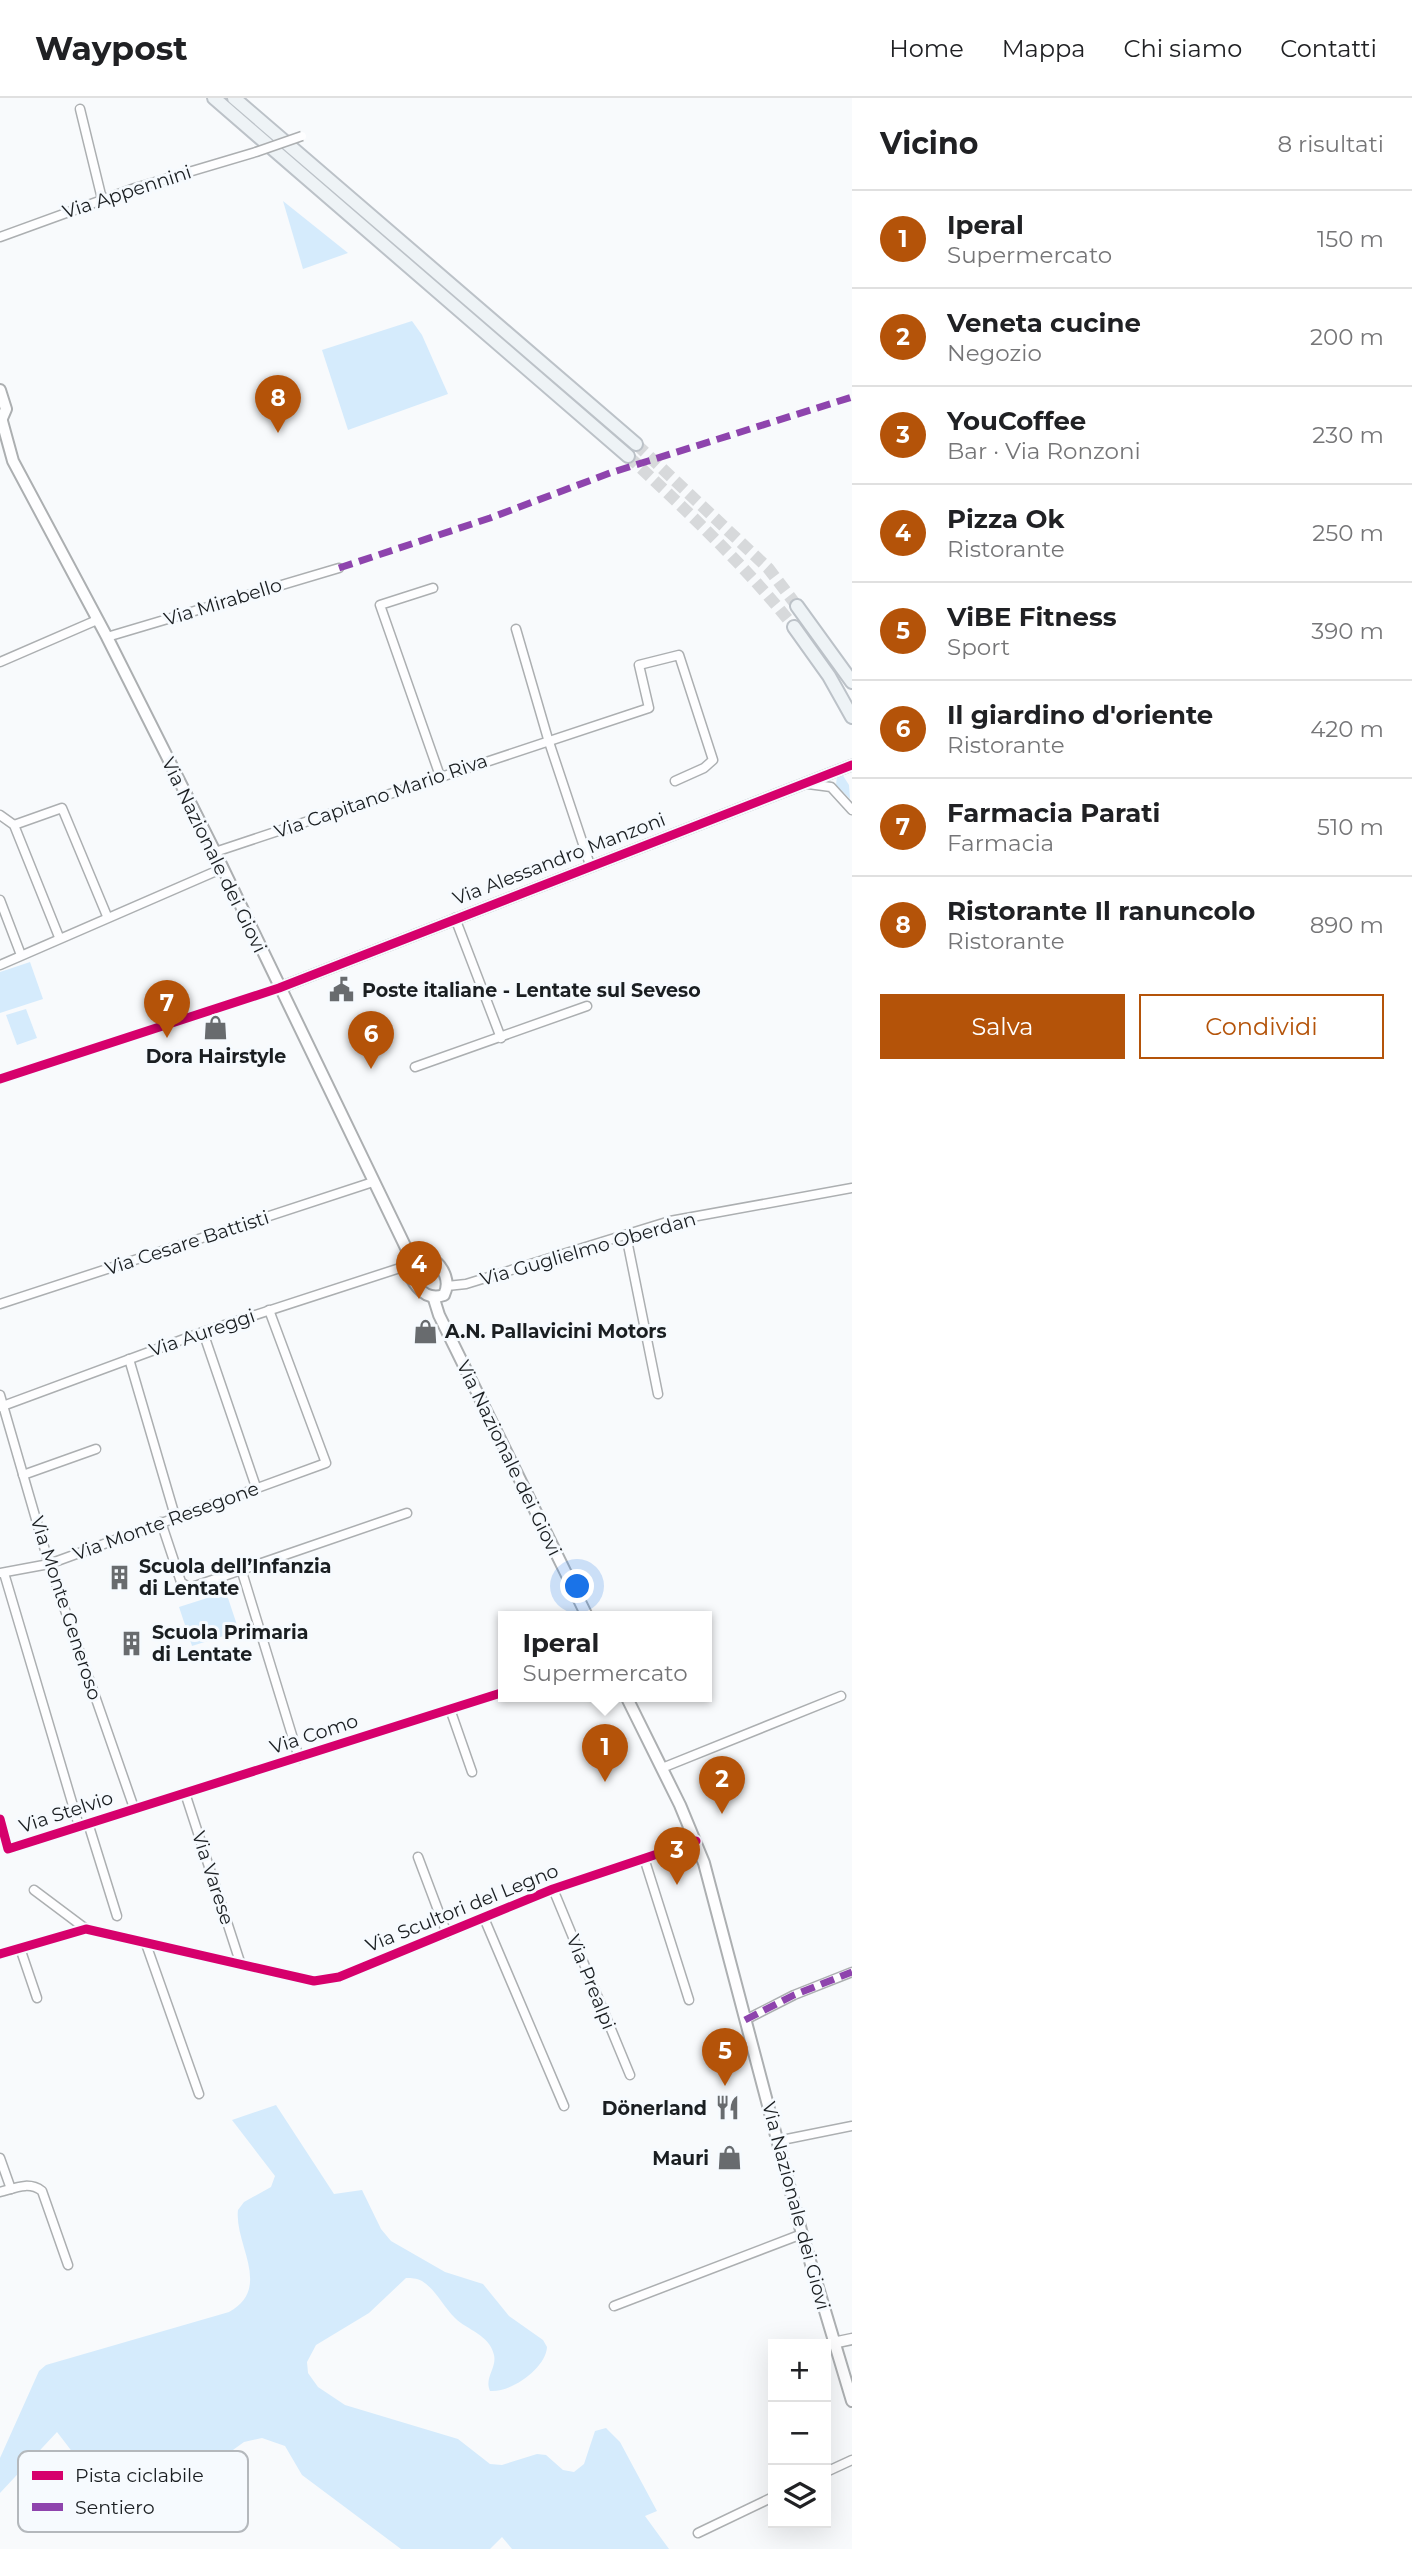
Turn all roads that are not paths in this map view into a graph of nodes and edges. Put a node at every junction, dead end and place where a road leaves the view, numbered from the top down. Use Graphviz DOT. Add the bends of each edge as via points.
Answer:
graph roads {
  1 [pos="214,98"];
  2 [pos="234,98"];
  3 [pos="80,109"];
  4 [pos="302,136"];
  5 [pos="102,200"];
  6 [pos="0,237"];
  7 [pos="0,390"];
  8 [pos="1,422"];
  9 [pos="636,444"];
  10 [pos="0,451"];
  11 [pos="628,456"];
  12 [pos="13,461"];
  13 [pos="339,568"];
  14 [pos="433,588"];
  15 [pos="797,606"];
  16 [pos="97,620"];
  17 [pos="794,626"];
  18 [pos="516,629"];
  19 [pos="107,637"];
  20 [pos="0,662"];
  21 [pos="852,682"];
  22 [pos="852,717"];
  23 [pos="548,739"];
  24 [pos="852,765"];
  25 [pos="440,776"];
  26 [pos="675,781"];
  27 [pos="798,785"];
  28 [pos="852,810"];
  29 [pos="0,816"];
  30 [pos="15,825"];
  31 [pos="215,852"];
  32 [pos="590,865"];
  33 [pos="221,869"];
  34 [pos="0,900"];
  35 [pos="107,916"];
  36 [pos="456,918"];
  37 [pos="59,937"];
  38 [pos="21,955"];
  39 [pos="0,965"];
  40 [pos="279,988"];
  41 [pos="587,1006"];
  42 [pos="501,1038"];
  43 [pos="415,1067"];
  44 [pos="1,1077"];
  45 [pos="373,1182"];
  46 [pos="852,1188"];
  47 [pos="626,1235"];
  48 [pos="408,1252"];
  49 [pos="406,1266"];
  50 [pos="447,1286"];
  51 [pos="434,1299"];
  52 [pos="0,1304"];
  53 [pos="269,1310"];
  54 [pos="203,1332"];
  55 [pos="129,1359"];
  56 [pos="658,1394"];
  57 [pos="0,1395"];
  58 [pos="1,1406"];
  59 [pos="96,1450"];
  60 [pos="23,1475"];
  61 [pos="256,1487"];
  62 [pos="407,1513"];
  63 [pos="175,1516"];
  64 [pos="161,1522"];
  65 [pos="49,1564"];
  66 [pos="242,1572"];
  67 [pos="2,1573"];
  68 [pos="585,1611"];
  69 [pos="498,1694"];
  70 [pos="841,1696"];
  71 [pos="629,1702"];
  72 [pos="450,1709"];
  73 [pos="299,1758"];
  74 [pos="662,1768"];
  75 [pos="472,1772"];
  76 [pos="185,1793"];
  77 [pos="134,1808"];
  78 [pos="0,1819"];
  79 [pos="83,1825"];
  80 [pos="696,1841"];
  81 [pos="418,1857"];
  82 [pos="644,1857"];
  83 [pos="552,1889"];
  84 [pos="34,1890"];
  85 [pos="117,1916"];
  86 [pos="484,1919"];
  87 [pos="86,1928"];
  88 [pos="447,1934"];
  89 [pos="146,1944"];
  90 [pos="20,1948"];
  91 [pos="0,1954"];
  92 [pos="240,1962"];
  93 [pos="852,1972"];
  94 [pos="37,1998"];
  95 [pos="689,2000"];
  96 [pos="745,2020"];
  97 [pos="630,2075"];
  98 [pos="199,2094"];
  99 [pos="564,2106"];
  100 [pos="852,2126"];
  101 [pos="777,2141"];
  102 [pos="0,2158"];
  103 [pos="11,2189"];
  104 [pos="0,2192"];
  105 [pos="802,2234"];
  106 [pos="68,2265"];
  107 [pos="614,2306"];
  108 [pos="852,2339"];
  109 [pos="833,2343"];
  110 [pos="852,2401"];
  111 [pos="852,2460"];
  112 [pos="831,2470"];
  113 [pos="768,2499"];
  114 [pos="698,2533"];
  1 -- 11 [label="highway"];
  2 -- 9 [label="highway"];
  3 -- 5 [label="street"];
  4 -- 5 [label="street, Via Appennini, bridge"];
  5 -- 6 [label="street, Via Appennini"];
  7 -- 8 [label="main road, Via Nazionale dei Giovi" via="5,402"];
  8 -- 12 [label="main road, Via Nazionale dei Giovi"];
  10 -- 12 [label="main road, Via Nazionale dei Giovi"];
  12 -- 16 [label="main road, Via Nazionale dei Giovi"];
  13 -- 19 [label="street, Via Mirabello"];
  14 -- 25 [label="street" via="380,604"];
  15 -- 21 [label="highway"];
  16 -- 19 [label="main road, Via Nazionale dei Giovi"];
  16 -- 20 [label="street"];
  17 -- 22 [label="highway"];
  18 -- 23 [label="street"];
  19 -- 31 [label="main road, Via Nazionale dei Giovi"];
  23 -- 25 [label="street, Via Capitano Mario Riva"];
  23 -- 26 [label="street, Via Capitano Mario Riva" via="649,708 639,666 678,655 712,760"];
  23 -- 32 [label="street"];
  24 -- 27 [label="street, Via Alessandro Manzoni"];
  25 -- 31 [label="street, Via Capitano Mario Riva"];
  27 -- 28 [label="street" via="831,787"];
  27 -- 32 [label="street, Via Alessandro Manzoni"];
  29 -- 30 [label="street"];
  30 -- 35 [label="street" via="62,808"];
  30 -- 37 [label="street"];
  31 -- 33 [label="main road, Via Nazionale dei Giovi"];
  32 -- 36 [label="street, Via Alessandro Manzoni"];
  33 -- 35 [label="street"];
  33 -- 40 [label="main road, Via Nazionale dei Giovi"];
  34 -- 38 [label="street"];
  35 -- 37 [label="street"];
  36 -- 40 [label="street, Via Alessandro Manzoni"];
  36 -- 42 [label="street"];
  37 -- 38 [label="street"];
  38 -- 39 [label="street"];
  40 -- 44 [label="street"];
  40 -- 45 [label="main road, Via Nazionale dei Giovi"];
  41 -- 42 [label="street"];
  42 -- 43 [label="street"];
  45 -- 48 [label="main road, Via Nazionale dei Giovi"];
  45 -- 52 [label="street, Via Cesare Battisti"];
  46 -- 47 [label="street, Via Guglielmo Oberdan" via="670,1221"];
  47 -- 50 [label="street, Via Guglielmo Oberdan"];
  47 -- 56 [label="street"];
  48 -- 49 [label="main road"];
  48 -- 50 [label="main road" via="418,1251 436,1261"];
  49 -- 51 [label="main road, Via Nazionale dei Giovi" via="427,1297"];
  49 -- 53 [label="street, Via Aureggi"];
  50 -- 51 [label="main road" via="444,1295"];
  51 -- 68 [label="main road, Via Nazionale dei Giovi"];
  53 -- 54 [label="street, Via Aureggi"];
  53 -- 61 [label="street, Via Monte Resegone" via="326,1463"];
  54 -- 55 [label="street, Via Aureggi"];
  54 -- 61 [label="street"];
  55 -- 58 [label="street, Via Aureggi"];
  55 -- 63 [label="street"];
  57 -- 58 [label="street, Via Monte Generoso"];
  58 -- 60 [label="street, Via Monte Generoso"];
  59 -- 60 [label="street"];
  60 -- 65 [label="street, Via Monte Generoso"];
  61 -- 63 [label="street, Via Monte Resegone"];
  62 -- 66 [label="street"];
  63 -- 64 [label="street, Via Monte Resegone"];
  64 -- 65 [label="street, Via Monte Resegone"];
  64 -- 66 [label="street" via="181,1582 189,1588"];
  65 -- 67 [label="street, Via Monte Resegone"];
  65 -- 77 [label="street, Via Monte Generoso"];
  66 -- 73 [label="street"];
  67 -- 79 [label="street"];
  69 -- 72 [label="street, Via Como"];
  70 -- 74 [label="street"];
  71 -- 74 [label="main road, Via Nazionale dei Giovi"];
  72 -- 73 [label="street, Via Como"];
  72 -- 75 [label="street"];
  73 -- 76 [label="street, Via Como"];
  74 -- 80 [label="main road, Via Nazionale dei Giovi"];
  76 -- 77 [label="street, Via Como"];
  76 -- 92 [label="street, Via Varese"];
  77 -- 79 [label="street, Via Stelvio"];
  78 -- 79 [label="street, Via Stelvio" via="8,1849"];
  79 -- 85 [label="street"];
  80 -- 82 [label="street, Via Scultori del Legno"];
  80 -- 96 [label="main road, Via Nazionale dei Giovi"];
  81 -- 88 [label="street"];
  82 -- 83 [label="street, Via Scultori del Legno"];
  82 -- 95 [label="street"];
  83 -- 86 [label="street, Via Scultori del Legno"];
  83 -- 97 [label="street, Via Prealpi"];
  84 -- 87 [label="street"];
  86 -- 88 [label="street, Via Scultori del Legno"];
  86 -- 99 [label="street, Via Scultori del Legno"];
  87 -- 89 [label="street, Via Scultori del Legno"];
  87 -- 90 [label="street"];
  88 -- 92 [label="street, Via Scultori del Legno" via="338,1977 314,1981"];
  89 -- 92 [label="street, Via Scultori del Legno"];
  89 -- 98 [label="street"];
  90 -- 91 [label="street"];
  90 -- 94 [label="street"];
  93 -- 96 [label="street"];
  96 -- 101 [label="main road, Via Nazionale dei Giovi"];
  100 -- 101 [label="street"];
  101 -- 105 [label="main road, Via Nazionale dei Giovi"];
  102 -- 103 [label="street"];
  103 -- 104 [label="street"];
  103 -- 106 [label="street" via="34,2185 43,2191"];
  105 -- 107 [label="street"];
  105 -- 109 [label="main road, Via Nazionale dei Giovi"];
  108 -- 109 [label="street"];
  109 -- 110 [label="main road, Via Nazionale dei Giovi"];
  111 -- 112 [label="street"];
  113 -- 114 [label="street"];
}
